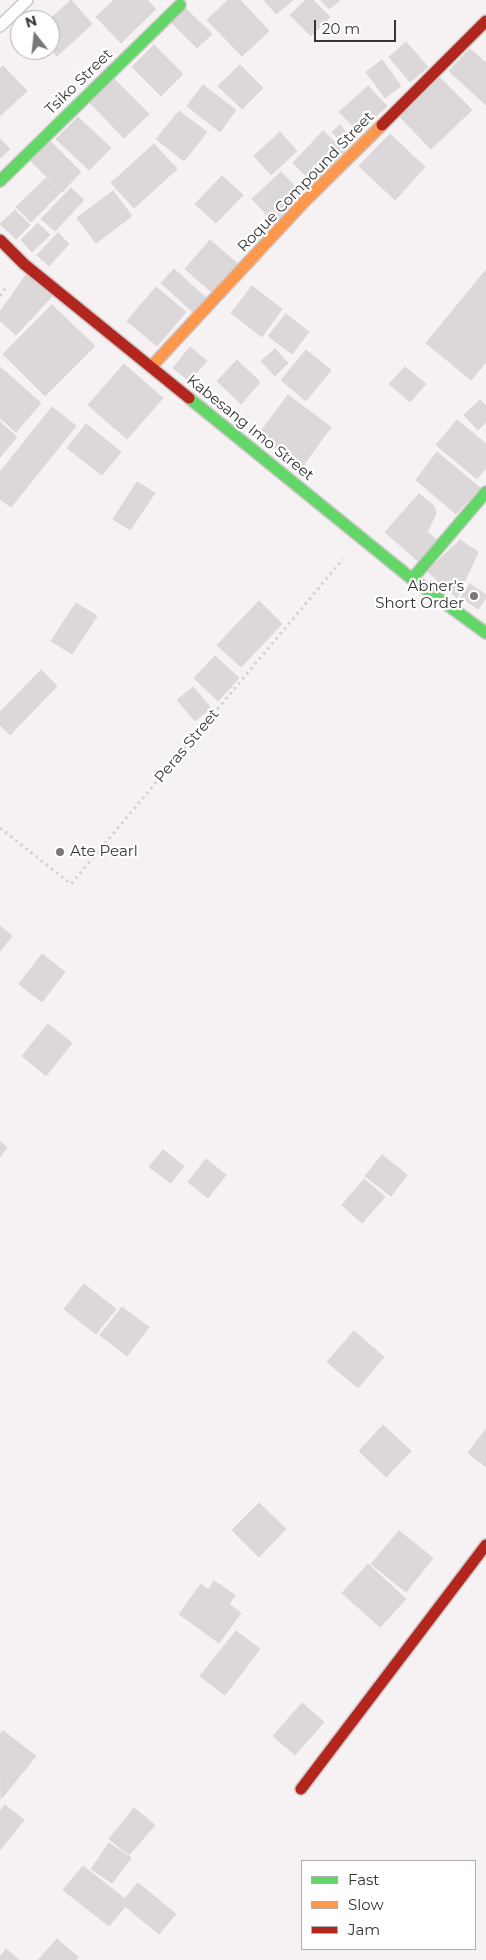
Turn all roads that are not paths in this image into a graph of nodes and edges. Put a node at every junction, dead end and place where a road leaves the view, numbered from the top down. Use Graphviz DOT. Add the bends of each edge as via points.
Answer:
graph roads {
  1 [pos="27,0"];
  2 [pos="180,5"];
  3 [pos="486,21"];
  4 [pos="0,26"];
  5 [pos="0,181"];
  6 [pos="0,240"];
  7 [pos="151,368"];
  8 [pos="486,492"];
  9 [pos="412,579"];
  10 [pos="486,633"];
  11 [pos="486,1545"];
  12 [pos="301,1789"];
  1 -- 4 [label="lane"];
  2 -- 5 [label="street, Tsiko Street"];
  3 -- 7 [label="street, Roque Compound Street" via="306,201"];
  6 -- 7 [label="street, Kabesang Imo Street" via="24,264"];
  7 -- 9 [label="street, Kabesang Imo Street"];
  8 -- 9 [label="street"];
  9 -- 10 [label="street, Kabesang Imo Street"];
  11 -- 12 [label="street"];
}
